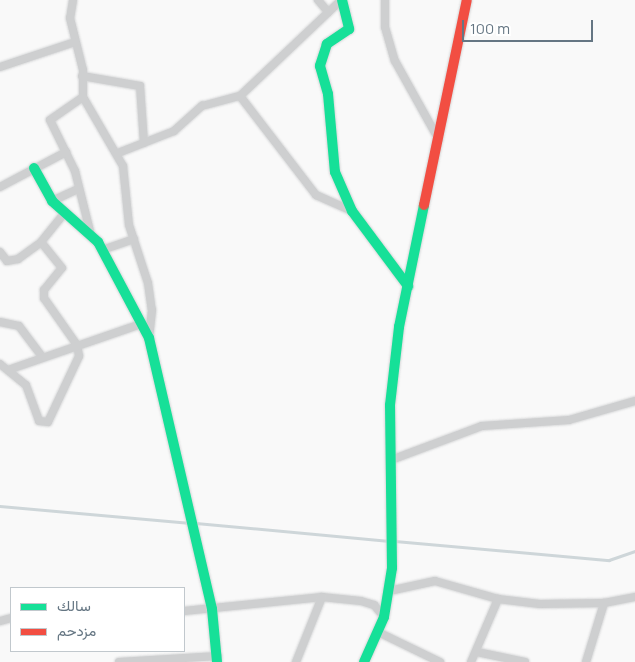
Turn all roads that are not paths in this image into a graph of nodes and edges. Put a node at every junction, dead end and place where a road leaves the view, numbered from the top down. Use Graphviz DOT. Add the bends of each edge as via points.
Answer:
graph roads {
  1 [pos="73,0"];
  2 [pos="318,0"];
  3 [pos="341,0"];
  4 [pos="385,0"];
  5 [pos="467,0"];
  6 [pos="328,12"];
  7 [pos="75,42"];
  8 [pos="0,66"];
  9 [pos="82,76"];
  10 [pos="240,96"];
  11 [pos="83,97"];
  12 [pos="439,141"];
  13 [pos="144,143"];
  14 [pos="66,152"];
  15 [pos="118,152"];
  16 [pos="34,168"];
  17 [pos="0,187"];
  18 [pos="76,190"];
  19 [pos="52,201"];
  20 [pos="352,211"];
  21 [pos="64,214"];
  22 [pos="91,235"];
  23 [pos="134,239"];
  24 [pos="41,242"];
  25 [pos="102,250"];
  26 [pos="0,252"];
  27 [pos="408,286"];
  28 [pos="0,322"];
  29 [pos="141,324"];
  30 [pos="148,338"];
  31 [pos="77,345"];
  32 [pos="42,356"];
  33 [pos="0,364"];
  34 [pos="8,370"];
  35 [pos="635,401"];
  36 [pos="391,460"];
  37 [pos="389,591"];
  38 [pos="322,596"];
  39 [pos="635,597"];
  40 [pos="498,599"];
  41 [pos="604,602"];
  42 [pos="212,609"];
  43 [pos="185,611"];
  44 [pos="384,617"];
  45 [pos="378,632"];
  46 [pos="477,652"];
  47 [pos="218,659"];
  48 [pos="146,660"];
  49 [pos="119,662"];
  50 [pos="296,662"];
  51 [pos="364,662"];
  52 [pos="440,662"];
  53 [pos="472,662"];
  54 [pos="524,662"];
  55 [pos="586,662"];
  1 -- 7 [label="street" via="70,18"];
  2 -- 6 [label="street"];
  3 -- 6 [label="street"];
  3 -- 20 [label="street" via="349,29 327,44 320,66 328,94 335,172"];
  4 -- 12 [label="street" via="385,27 395,61"];
  5 -- 12 [label="street"];
  6 -- 10 [label="street"];
  7 -- 8 [label="street"];
  7 -- 9 [label="street"];
  9 -- 11 [label="street"];
  9 -- 13 [label="street" via="140,86"];
  10 -- 13 [label="street" via="202,106 184,126"];
  10 -- 20 [label="street" via="316,195"];
  11 -- 14 [label="street" via="50,117"];
  11 -- 15 [label="street"];
  12 -- 27 [label="street"];
  13 -- 15 [label="street"];
  14 -- 16 [label="street"];
  14 -- 18 [label="street" via="78,180"];
  15 -- 23 [label="street"];
  16 -- 17 [label="street"];
  16 -- 19 [label="street"];
  18 -- 19 [label="street"];
  18 -- 22 [label="street"];
  19 -- 21 [label="street"];
  20 -- 27 [label="street"];
  21 -- 22 [label="street"];
  21 -- 24 [label="street"];
  22 -- 25 [label="street"];
  23 -- 25 [label="street"];
  23 -- 30 [label="street" via="150,292"];
  24 -- 26 [label="street" via="10,261"];
  24 -- 31 [label="street" via="62,268 44,290 44,298"];
  25 -- 29 [label="street"];
  27 -- 36 [label="street" via="393,368"];
  28 -- 32 [label="street" via="19,326"];
  29 -- 30 [label="street"];
  29 -- 31 [label="street"];
  30 -- 42 [label="street"];
  31 -- 32 [label="street"];
  31 -- 34 [label="street" via="78,364 48,422 39,421 26,386"];
  32 -- 34 [label="street"];
  33 -- 34 [label="street"];
  35 -- 36 [label="street" via="569,420 482,426"];
  36 -- 37 [label="street" via="392,568"];
  37 -- 40 [label="street" via="435,581"];
  37 -- 44 [label="street"];
  38 -- 42 [label="street"];
  38 -- 44 [label="street" via="374,605"];
  38 -- 50 [label="street"];
  39 -- 41 [label="street"];
  40 -- 41 [label="street"];
  40 -- 46 [label="street"];
  41 -- 55 [label="street"];
  42 -- 43 [label="street"];
  42 -- 47 [label="street"];
  44 -- 45 [label="street"];
  45 -- 51 [label="street"];
  45 -- 52 [label="street"];
  46 -- 53 [label="street"];
  46 -- 54 [label="street"];
  47 -- 48 [label="street"];
  48 -- 49 [label="street"];
}
